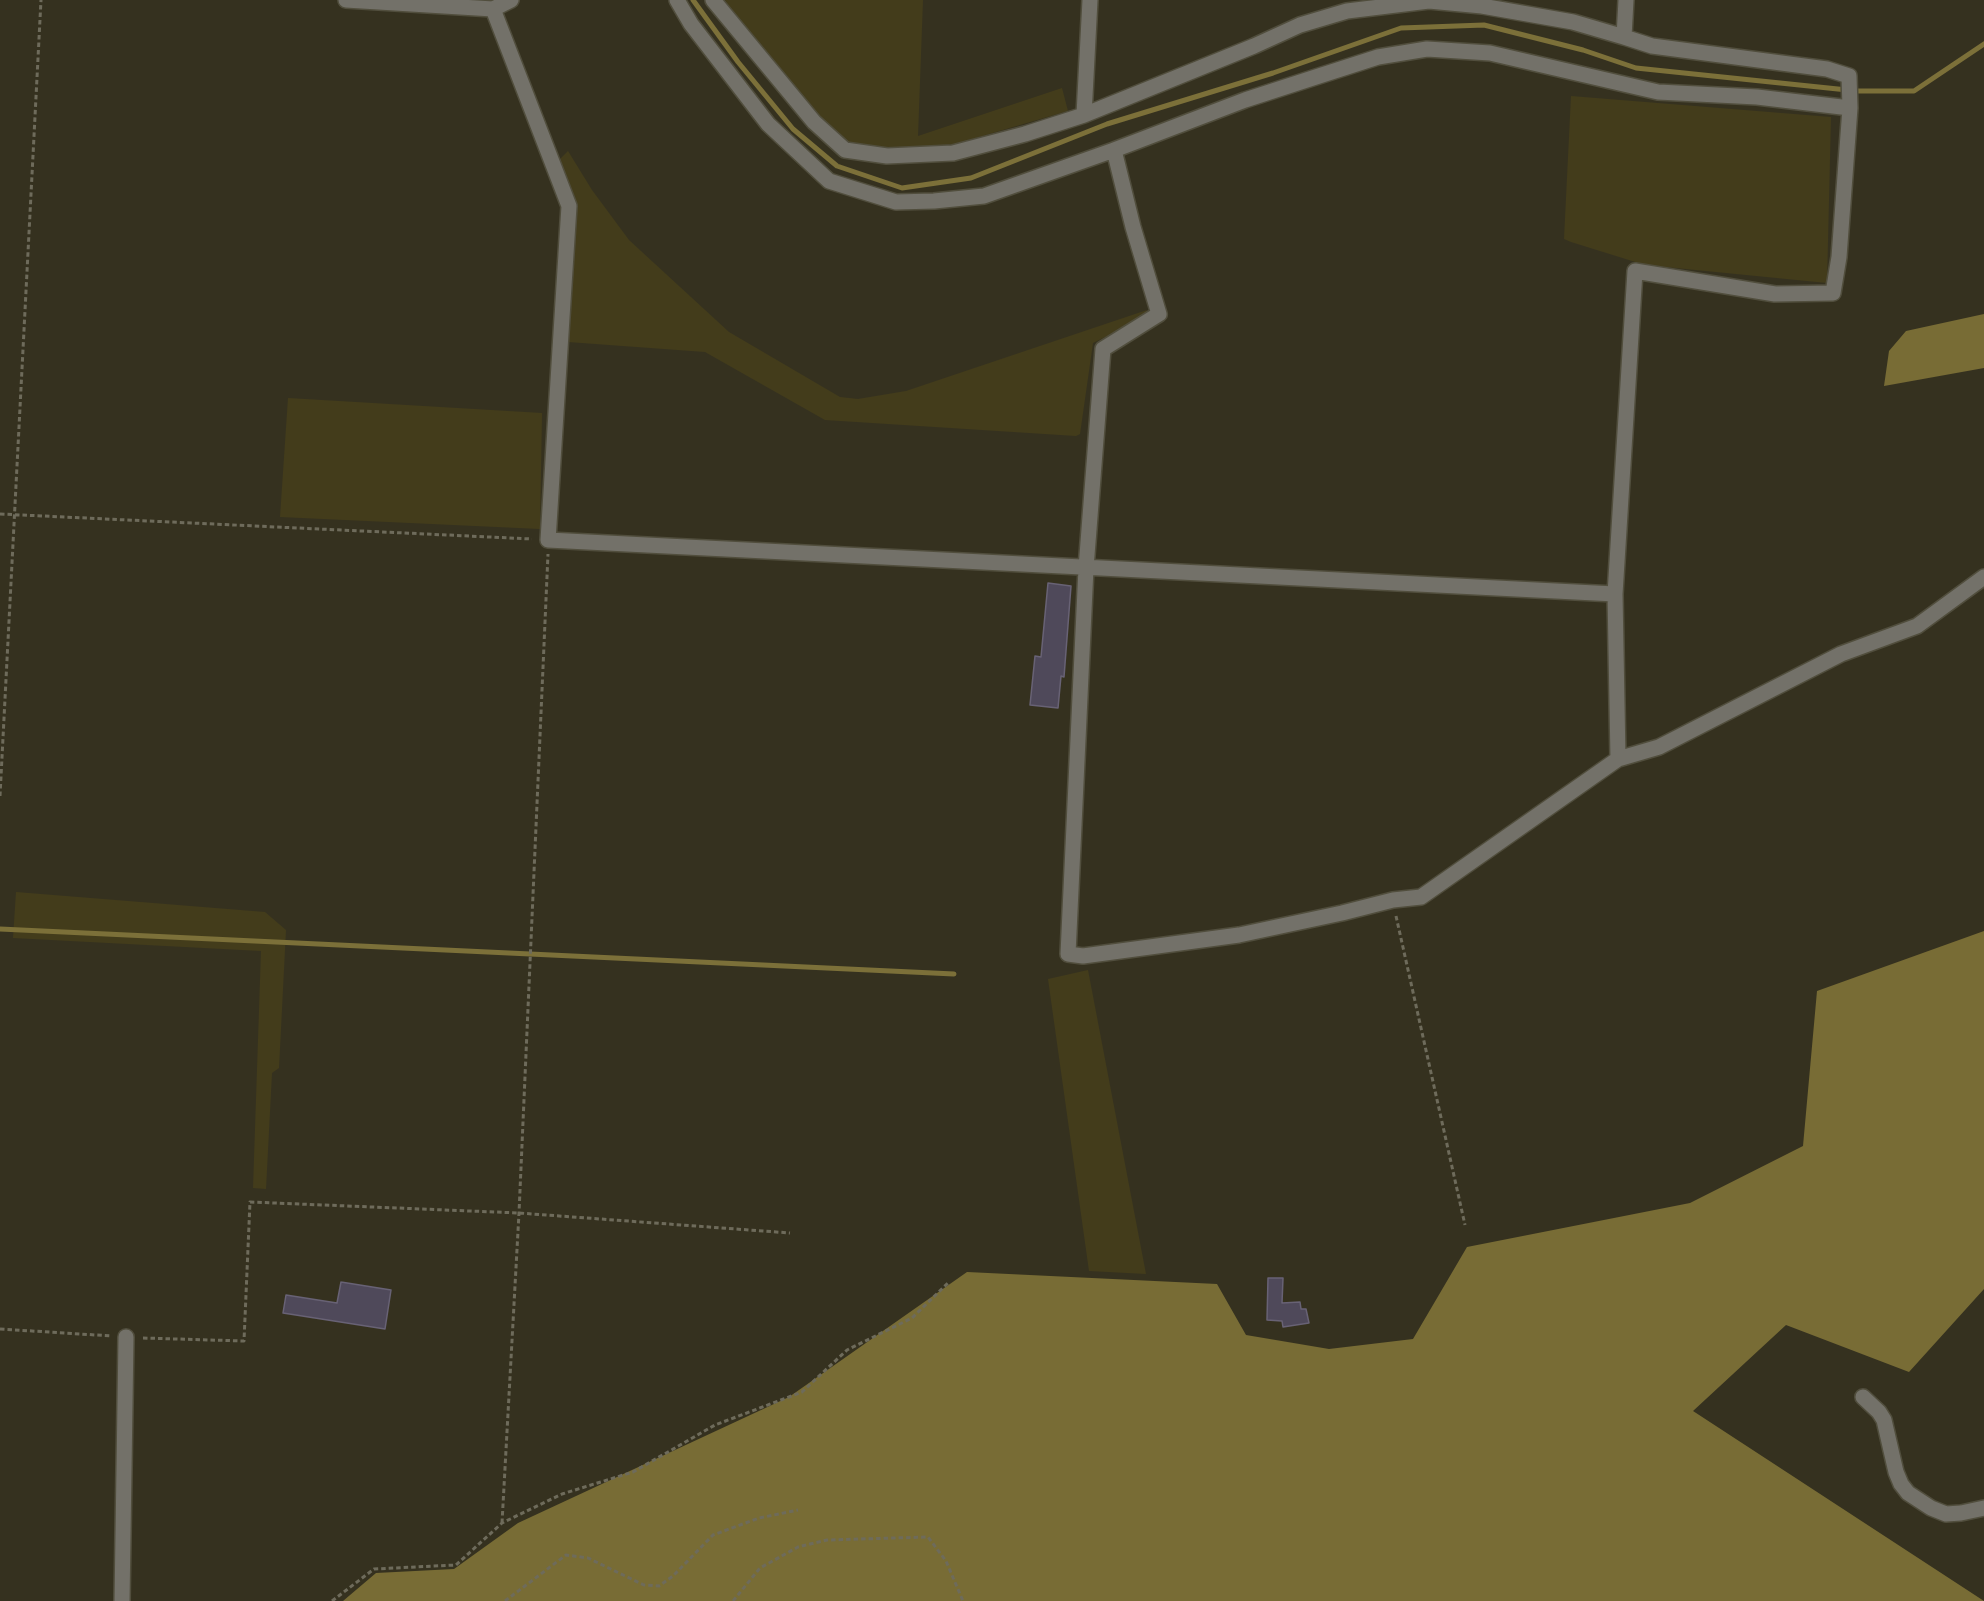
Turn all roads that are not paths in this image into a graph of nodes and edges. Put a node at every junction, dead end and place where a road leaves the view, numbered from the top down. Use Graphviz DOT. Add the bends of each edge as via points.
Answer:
graph roads {
  1 [pos="346,0"];
  2 [pos="511,0"];
  3 [pos="677,0"];
  4 [pos="713,0"];
  5 [pos="1090,0"];
  6 [pos="1626,0"];
  7 [pos="493,9"];
  8 [pos="1624,37"];
  9 [pos="1849,96"];
  10 [pos="1084,115"];
  11 [pos="1114,150"];
  12 [pos="1086,568"];
  13 [pos="1984,577"];
  14 [pos="1615,594"];
  15 [pos="1618,759"];
  16 [pos="126,1337"];
  17 [pos="1863,1397"];
  18 [pos="1984,1508"];
  19 [pos="122,1601"];
  1 -- 7 [label="street"];
  2 -- 7 [label="street"];
  3 -- 11 [label="street" via="768,124 829,181 896,202 984,196"];
  4 -- 10 [label="street" via="814,122 845,150 887,156 953,153"];
  5 -- 10 [label="street"];
  6 -- 8 [label="street"];
  7 -- 12 [label="street" via="568,206 548,540"];
  8 -- 9 [label="street" via="1652,46 1827,69 1849,76"];
  8 -- 10 [label="street" via="1573,22 1429,1 1347,11 1300,25"];
  9 -- 11 [label="street" via="1658,93 1490,53 1427,50 1378,57 1245,100"];
  9 -- 14 [label="street" via="1839,257 1833,293 1775,294 1635,271"];
  11 -- 12 [label="street" via="1159,314 1103,349"];
  12 -- 14 [label="street"];
  12 -- 15 [label="street" via="1068,954 1083,956 1239,935 1421,897"];
  13 -- 15 [label="street" via="1917,626 1841,654 1659,747"];
  14 -- 15 [label="street"];
  16 -- 19 [label="street"];
  17 -- 18 [label="street" via="1884,1420 1896,1472 1908,1493 1946,1514"];
}
